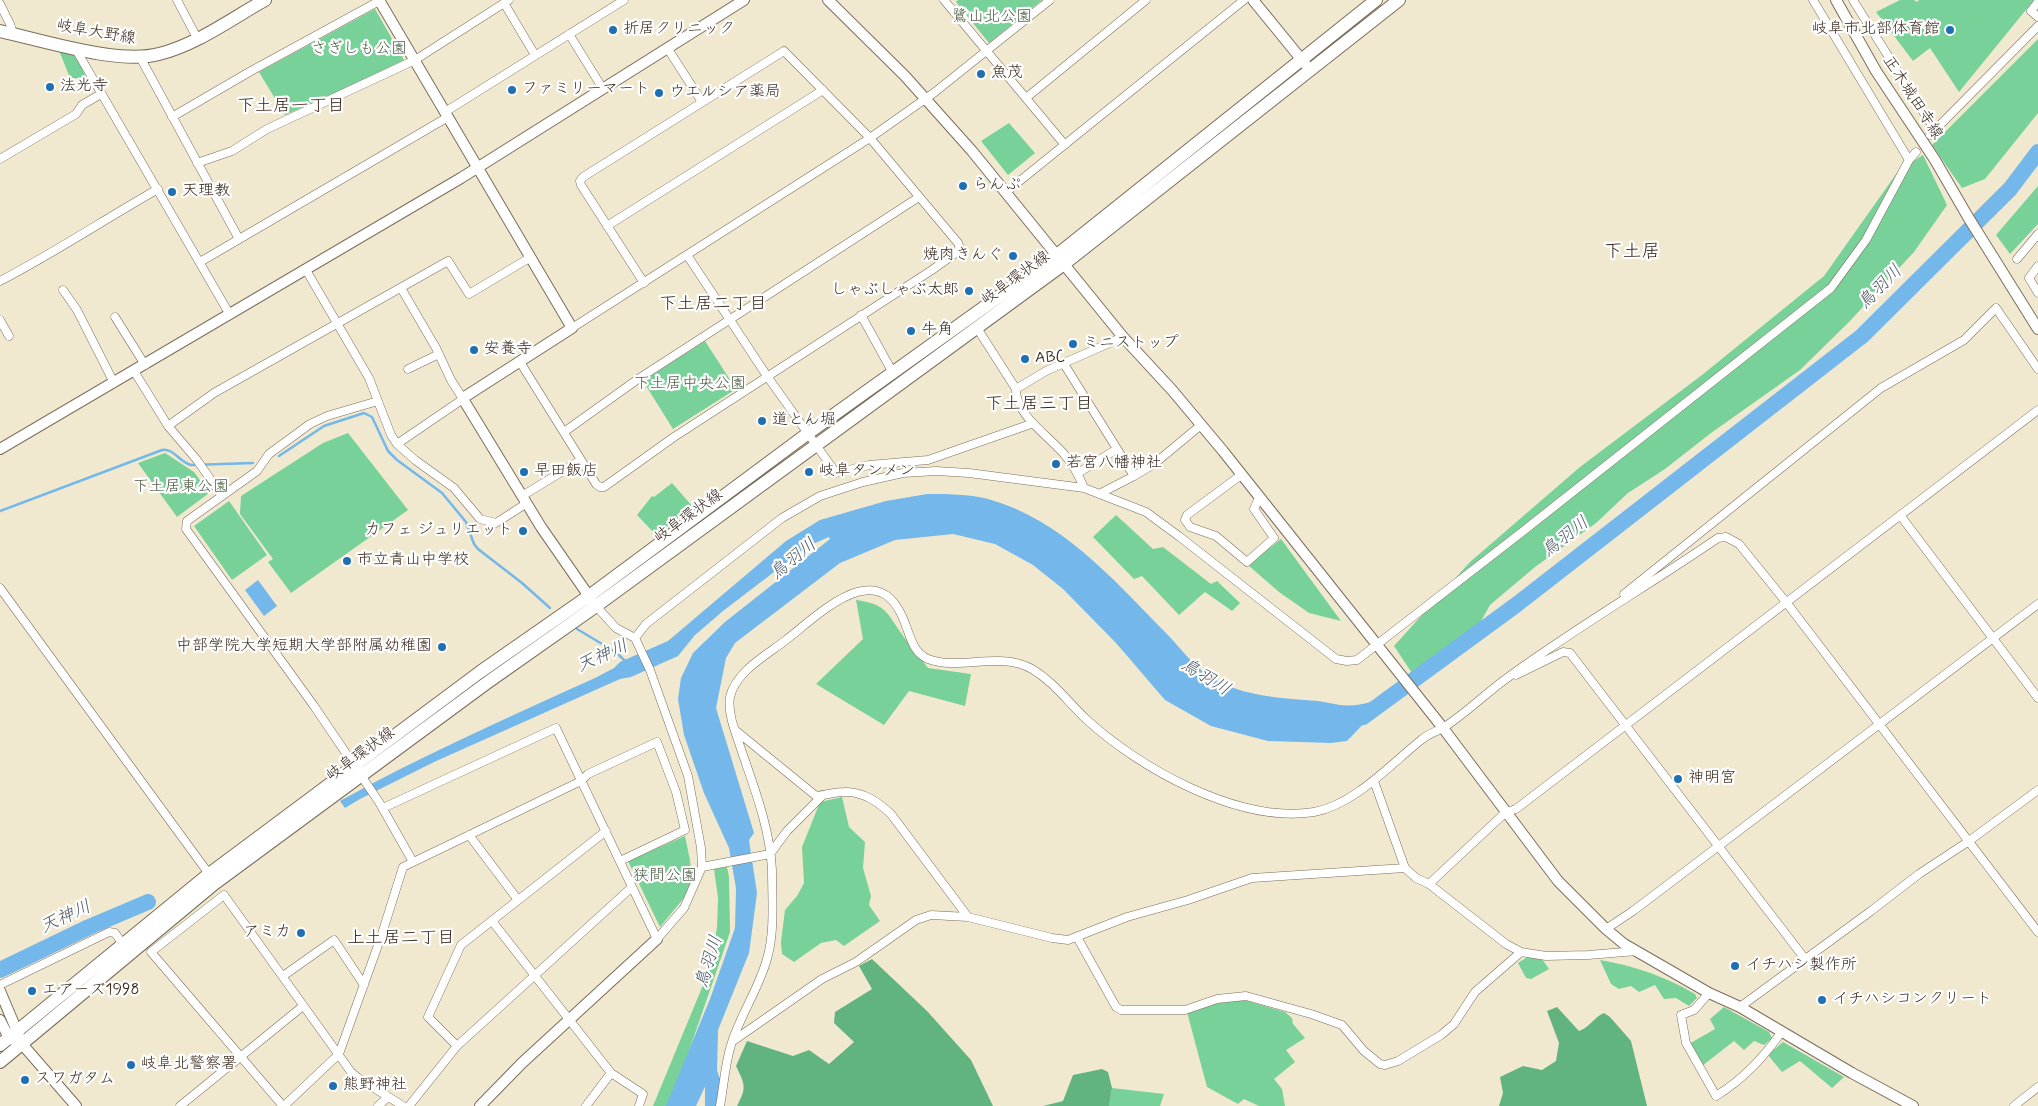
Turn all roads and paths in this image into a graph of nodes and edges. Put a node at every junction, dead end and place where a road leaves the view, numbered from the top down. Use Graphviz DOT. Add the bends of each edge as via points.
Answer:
graph roads {
  1 [pos="5,0"];
  2 [pos="177,0"];
  3 [pos="380,0"];
  4 [pos="624,0"];
  5 [pos="744,0"];
  6 [pos="828,0"];
  7 [pos="1050,0"];
  8 [pos="1146,0"];
  9 [pos="1244,0"];
  10 [pos="1253,0"];
  11 [pos="1376,0"];
  12 [pos="1399,0"];
  13 [pos="1812,0"];
  14 [pos="1836,0"];
  15 [pos="1853,0"];
  16 [pos="947,1"];
  17 [pos="258,2"];
  18 [pos="506,2"];
  19 [pos="2038,2"];
  20 [pos="0,4"];
  21 [pos="2038,17"];
  22 [pos="2038,26"];
  23 [pos="6,32"];
  24 [pos="569,34"];
  25 [pos="197,38"];
  26 [pos="75,48"];
  27 [pos="668,49"];
  28 [pos="986,52"];
  29 [pos="535,56"];
  30 [pos="140,58"];
  31 [pos="415,60"];
  32 [pos="1302,60"];
  33 [pos="1311,71"];
  34 [pos="603,89"];
  35 [pos="823,90"];
  36 [pos="101,94"];
  37 [pos="1026,98"];
  38 [pos="926,99"];
  39 [pos="702,102"];
  40 [pos="447,114"];
  41 [pos="172,117"];
  42 [pos="870,138"];
  43 [pos="1065,145"];
  44 [pos="1916,152"];
  45 [pos="0,159"];
  46 [pos="1908,160"];
  47 [pos="197,163"];
  48 [pos="478,168"];
  49 [pos="158,189"];
  50 [pos="1006,192"];
  51 [pos="919,197"];
  52 [pos="607,226"];
  53 [pos="2038,234"];
  54 [pos="239,238"];
  55 [pos="687,255"];
  56 [pos="531,257"];
  57 [pos="1060,259"];
  58 [pos="2017,259"];
  59 [pos="200,262"];
  60 [pos="2038,266"];
  61 [pos="306,270"];
  62 [pos="0,281"];
  63 [pos="644,283"];
  64 [pos="401,288"];
  65 [pos="64,290"];
  66 [pos="2038,293"];
  67 [pos="230,315"];
  68 [pos="861,315"];
  69 [pos="115,317"];
  70 [pos="0,320"];
  71 [pos="730,320"];
  72 [pos="337,324"];
  73 [pos="572,328"];
  74 [pos="977,328"];
  75 [pos="2038,329"];
  76 [pos="9,336"];
  77 [pos="1123,337"];
  78 [pos="439,354"];
  79 [pos="520,362"];
  80 [pos="1064,364"];
  81 [pos="145,365"];
  82 [pos="408,369"];
  83 [pos="2038,369"];
  84 [pos="134,371"];
  85 [pos="893,373"];
  86 [pos="767,376"];
  87 [pos="114,383"];
  88 [pos="1016,389"];
  89 [pos="464,400"];
  90 [pos="378,401"];
  91 [pos="2038,410"];
  92 [pos="1031,424"];
  93 [pos="1201,425"];
  94 [pos="168,426"];
  95 [pos="564,432"];
  96 [pos="811,440"];
  97 [pos="397,444"];
  98 [pos="0,449"];
  99 [pos="1117,449"];
  100 [pos="581,460"];
  101 [pos="1078,473"];
  102 [pos="1241,475"];
  103 [pos="1134,476"];
  104 [pos="1084,488"];
  105 [pos="1100,493"];
  106 [pos="222,496"];
  107 [pos="1259,498"];
  108 [pos="524,500"];
  109 [pos="1900,515"];
  110 [pos="0,588"];
  111 [pos="592,601"];
  112 [pos="1786,602"];
  113 [pos="2038,604"];
  114 [pos="1597,616"];
  115 [pos="635,638"];
  116 [pos="1992,638"];
  117 [pos="1379,647"];
  118 [pos="1506,679"];
  119 [pos="2038,698"];
  120 [pos="1878,724"];
  121 [pos="1441,725"];
  122 [pos="1626,726"];
  123 [pos="735,730"];
  124 [pos="359,774"];
  125 [pos="1374,780"];
  126 [pos="582,781"];
  127 [pos="2038,790"];
  128 [pos="822,796"];
  129 [pos="381,805"];
  130 [pos="1506,812"];
  131 [pos="606,832"];
  132 [pos="469,835"];
  133 [pos="1969,841"];
  134 [pos="1719,846"];
  135 [pos="770,854"];
  136 [pos="620,861"];
  137 [pos="413,862"];
  138 [pos="706,866"];
  139 [pos="1405,868"];
  140 [pos="209,874"];
  141 [pos="1429,884"];
  142 [pos="632,887"];
  143 [pos="518,900"];
  144 [pos="968,917"];
  145 [pos="492,920"];
  146 [pos="1606,929"];
  147 [pos="2038,932"];
  148 [pos="1077,937"];
  149 [pos="657,939"];
  150 [pos="122,943"];
  151 [pos="1637,951"];
  152 [pos="1521,952"];
  153 [pos="1805,959"];
  154 [pos="534,975"];
  155 [pos="283,976"];
  156 [pos="0,985"];
  157 [pos="364,985"];
  158 [pos="0,991"];
  159 [pos="1709,994"];
  160 [pos="304,1006"];
  161 [pos="1740,1007"];
  162 [pos="0,1020"];
  163 [pos="570,1020"];
  164 [pos="1782,1031"];
  165 [pos="9,1037"];
  166 [pos="731,1042"];
  167 [pos="22,1044"];
  168 [pos="457,1046"];
  169 [pos="339,1054"];
  170 [pos="240,1057"];
  171 [pos="0,1062"];
  172 [pos="612,1073"];
  173 [pos="2038,1087"];
  174 [pos="388,1097"];
  175 [pos="72,1105"];
  176 [pos="180,1106"];
  177 [pos="284,1106"];
  178 [pos="378,1106"];
  179 [pos="403,1106"];
  180 [pos="409,1106"];
  181 [pos="480,1106"];
  182 [pos="586,1106"];
  183 [pos="639,1106"];
  184 [pos="720,1106"];
  185 [pos="1913,1106"];
  186 [pos="2014,1106"];
  1 -- 20 [label="street"];
  2 -- 25 [label="street"];
  3 -- 31 [label="street"];
  3 -- 41 [label="street"];
  4 -- 24 [label="street"];
  5 -- 27 [label="street"];
  6 -- 38 [label="street"];
  7 -- 28 [label="street"];
  8 -- 37 [label="street"];
  9 -- 43 [label="street"];
  10 -- 32 [label="street"];
  11 -- 32 [label="main road, 岐阜環状線"];
  12 -- 33 [label="main road, 岐阜環状線"];
  13 -- 46 [label="street"];
  14 -- 75 [label="street, 正木城田寺線" via="1876,70"];
  15 -- 22 [label="street" via="1933,132"];
  16 -- 28 [label="street"];
  17 -- 25 [label="main road, 岐阜大野線"];
  18 -- 29 [label="street"];
  18 -- 31 [label="street"];
  19 -- 21 [label="street" via="2031,10"];
  20 -- 23 [label="street" via="10,24"];
  23 -- 26 [label="main road, 岐阜大野線"];
  24 -- 29 [label="street"];
  24 -- 34 [label="street"];
  25 -- 30 [label="main road, 岐阜大野線" via="171,51"];
  26 -- 30 [label="main road, 岐阜大野線"];
  26 -- 36 [label="street"];
  27 -- 34 [label="street"];
  27 -- 39 [label="street"];
  28 -- 37 [label="street"];
  28 -- 38 [label="street"];
  29 -- 40 [label="street"];
  30 -- 41 [label="street"];
  31 -- 40 [label="street"];
  31 -- 47 [label="street" via="267,129 232,151"];
  32 -- 33 [label="street"];
  32 -- 57 [label="main road, 岐阜環状線"];
  33 -- 57 [label="main road, 岐阜環状線"];
  34 -- 48 [label="street"];
  35 -- 39 [label="street" via="784,52"];
  35 -- 42 [label="street"];
  35 -- 52 [label="street"];
  36 -- 45 [label="street" via="82,105 76,114"];
  36 -- 49 [label="street"];
  37 -- 43 [label="street"];
  38 -- 42 [label="street"];
  38 -- 50 [label="street"];
  39 -- 52 [label="street" via="583,177 581,185"];
  40 -- 48 [label="street"];
  40 -- 54 [label="street"];
  41 -- 47 [label="street"];
  42 -- 51 [label="street"];
  42 -- 55 [label="street"];
  43 -- 50 [label="street"];
  44 -- 46 [label="street"];
  46 -- 117 [label="street" via="1866,240 1831,288"];
  47 -- 54 [label="street"];
  48 -- 56 [label="street"];
  48 -- 61 [label="street"];
  49 -- 59 [label="street"];
  49 -- 62 [label="street"];
  50 -- 57 [label="street"];
  51 -- 68 [label="street" via="960,248 932,270"];
  51 -- 71 [label="street"];
  52 -- 63 [label="street"];
  53 -- 58 [label="street"];
  54 -- 59 [label="street"];
  55 -- 63 [label="street"];
  55 -- 71 [label="street"];
  56 -- 64 [label="street" via="469,294 448,261"];
  56 -- 73 [label="street"];
  57 -- 74 [label="main road, 岐阜環状線"];
  57 -- 77 [label="street"];
  57 -- 85 [label="main road, 岐阜環状線"];
  59 -- 67 [label="street"];
  60 -- 66 [label="street" via="2030,278"];
  61 -- 67 [label="street"];
  61 -- 72 [label="street"];
  63 -- 73 [label="street"];
  64 -- 72 [label="street"];
  64 -- 78 [label="street"];
  65 -- 87 [label="street"];
  67 -- 81 [label="street"];
  68 -- 85 [label="street"];
  68 -- 86 [label="street"];
  69 -- 81 [label="street"];
  70 -- 76 [label="street"];
  71 -- 86 [label="street"];
  71 -- 95 [label="street" via="638,379"];
  72 -- 90 [label="street" via="369,378"];
  72 -- 94 [label="street" via="214,393"];
  73 -- 79 [label="street"];
  74 -- 88 [label="street"];
  74 -- 96 [label="main road, 岐阜環状線"];
  77 -- 80 [label="street"];
  77 -- 93 [label="street"];
  78 -- 82 [label="street"];
  78 -- 89 [label="street"];
  79 -- 89 [label="street"];
  79 -- 95 [label="street"];
  80 -- 88 [label="street"];
  80 -- 99 [label="street"];
  81 -- 84 [label="street"];
  83 -- 114 [label="street" via="1996,308 1964,340 1881,388"];
  84 -- 87 [label="street"];
  84 -- 94 [label="street"];
  85 -- 96 [label="main road, 岐阜環状線"];
  86 -- 96 [label="street"];
  86 -- 100 [label="street" via="604,487 596,484"];
  87 -- 98 [label="street"];
  88 -- 92 [label="street" via="1016,396"];
  89 -- 97 [label="street"];
  89 -- 108 [label="street"];
  90 -- 97 [label="street" via="390,435"];
  90 -- 106 [label="street" via="310,424 268,454 257,471"];
  91 -- 109 [label="street"];
  92 -- 96 [label="street" via="928,460 869,465 836,473"];
  92 -- 101 [label="street" via="1051,440"];
  93 -- 102 [label="street"];
  93 -- 103 [label="street" via="1154,464"];
  94 -- 106 [label="street"];
  95 -- 100 [label="street"];
  96 -- 111 [label="main road, 岐阜環状線"];
  97 -- 108 [label="street" via="454,488 480,519 496,523"];
  99 -- 101 [label="street"];
  99 -- 103 [label="street"];
  100 -- 108 [label="street"];
  101 -- 104 [label="street"];
  102 -- 107 [label="street"];
  102 -- 107 [label="street" via="1187,515 1185,520 1190,528 1216,536 1247,562 1274,538 1254,508"];
  103 -- 105 [label="street"];
  104 -- 105 [label="street"];
  104 -- 115 [label="street" via="936,471 903,473 820,496 782,518 646,624"];
  105 -- 117 [label="street" via="1146,512 1336,659 1356,660"];
  106 -- 124 [label="street" via="187,521 186,529"];
  107 -- 117 [label="street"];
  108 -- 111 [label="street"];
  109 -- 112 [label="street"];
  109 -- 116 [label="street"];
  110 -- 140 [label="street"];
  111 -- 115 [label="street" via="616,628"];
  111 -- 124 [label="main road, 岐阜環状線" via="488,682"];
  112 -- 114 [label="street" via="1739,544 1726,537 1718,538"];
  112 -- 120 [label="street"];
  112 -- 122 [label="street"];
  113 -- 116 [label="street"];
  114 -- 118 [label="street"];
  115 -- 138 [label="street" via="650,670 688,776"];
  116 -- 119 [label="street"];
  116 -- 120 [label="street"];
  117 -- 121 [label="street"];
  118 -- 121 [label="street"];
  118 -- 122 [label="street" via="1563,652 1570,653"];
  120 -- 133 [label="street"];
  120 -- 134 [label="street"];
  121 -- 125 [label="street"];
  121 -- 130 [label="street"];
  122 -- 130 [label="street" via="1516,809"];
  122 -- 134 [label="street"];
  123 -- 125 [label="street" via="729,703 733,687 746,671 836,602 853,592 868,590 882,592 900,607 912,643 920,654 930,660 1013,662 1029,667 1129,753 1218,800 1253,810 1316,812 1344,800"];
  123 -- 128 [label="street" via="816,796"];
  123 -- 135 [label="street" via="767,828"];
  124 -- 129 [label="street"];
  124 -- 140 [label="main road, 岐阜環状線"];
  124 -- 167 [label="main road, 岐阜環状線" via="207,890"];
  125 -- 139 [label="street"];
  126 -- 129 [label="street" via="556,728"];
  126 -- 131 [label="street"];
  126 -- 132 [label="street"];
  126 -- 136 [label="street" via="588,774 657,742 676,792 685,830"];
  127 -- 133 [label="street"];
  128 -- 135 [label="street"];
  128 -- 144 [label="street" via="844,792 875,800 891,814"];
  129 -- 137 [label="street"];
  130 -- 141 [label="street"];
  130 -- 146 [label="street" via="1558,881"];
  131 -- 136 [label="street"];
  131 -- 143 [label="street"];
  132 -- 137 [label="street"];
  132 -- 143 [label="street"];
  133 -- 147 [label="street"];
  133 -- 153 [label="street"];
  134 -- 146 [label="street"];
  134 -- 153 [label="street"];
  135 -- 138 [label="street"];
  135 -- 166 [label="street" via="772,932 767,960"];
  136 -- 142 [label="street"];
  137 -- 157 [label="street" via="403,867"];
  138 -- 149 [label="street" via="684,908"];
  139 -- 141 [label="street"];
  139 -- 148 [label="street" via="1252,878 1127,917"];
  140 -- 150 [label="main road, 岐阜環状線"];
  141 -- 152 [label="street"];
  142 -- 149 [label="street"];
  142 -- 154 [label="street"];
  143 -- 145 [label="street"];
  144 -- 148 [label="street" via="1052,938 1068,940"];
  144 -- 166 [label="street" via="931,915 916,920"];
  145 -- 154 [label="street"];
  145 -- 168 [label="street" via="461,945 428,1017"];
  146 -- 151 [label="street"];
  148 -- 152 [label="street" via="1116,1007 1121,1010 1185,1010 1217,999 1246,996 1342,1025 1364,1051 1385,1065 1441,1035 1454,1024 1475,992"];
  149 -- 163 [label="street"];
  150 -- 156 [label="street" via="115,933 109,932"];
  150 -- 165 [label="main road, 岐阜環状線"];
  151 -- 152 [label="street" via="1546,956"];
  151 -- 159 [label="street"];
  153 -- 161 [label="street"];
  154 -- 163 [label="street"];
  154 -- 168 [label="street"];
  155 -- 157 [label="street" via="334,940"];
  155 -- 160 [label="street"];
  155 -- 170 [label="street" via="224,895 151,952"];
  157 -- 169 [label="street"];
  158 -- 165 [label="street"];
  159 -- 161 [label="street"];
  159 -- 164 [label="street" via="1694,1010 1681,1015 1686,1043 1716,1096 1733,1086 1772,1047"];
  160 -- 169 [label="street"];
  160 -- 170 [label="street"];
  161 -- 164 [label="street"];
  162 -- 165 [label="street"];
  163 -- 172 [label="street"];
  163 -- 181 [label="street" via="522,1062"];
  164 -- 185 [label="street" via="1852,1074"];
  165 -- 167 [label="street"];
  166 -- 184 [label="street"];
  167 -- 171 [label="main road, 岐阜環状線"];
  167 -- 175 [label="street"];
  168 -- 180 [label="street"];
  169 -- 174 [label="street" via="351,1072"];
  169 -- 177 [label="street"];
  170 -- 176 [label="street"];
  170 -- 177 [label="street"];
  172 -- 182 [label="street"];
  172 -- 183 [label="street" via="643,1094"];
  173 -- 186 [label="street"];
  174 -- 178 [label="street"];
  174 -- 179 [label="street"];
}
